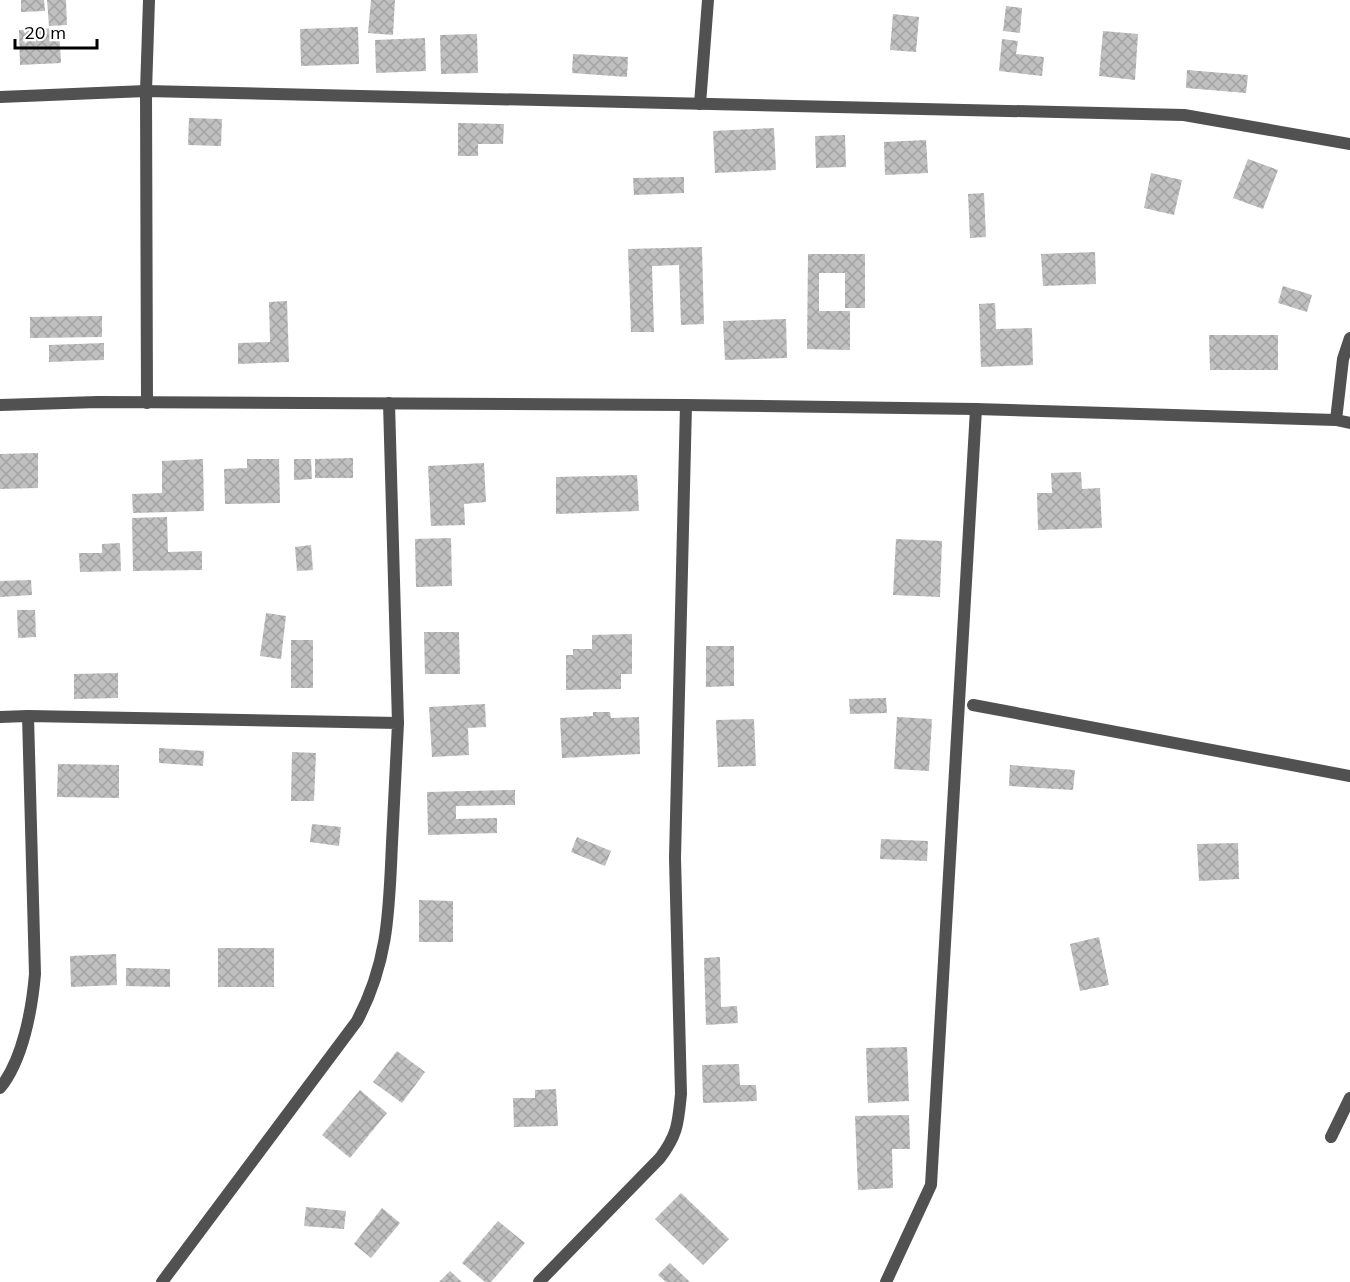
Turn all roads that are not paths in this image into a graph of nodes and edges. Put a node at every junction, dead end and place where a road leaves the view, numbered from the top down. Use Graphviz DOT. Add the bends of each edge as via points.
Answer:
graph roads {
  1 [pos="149,0"];
  2 [pos="708,0"];
  3 [pos="146,91"];
  4 [pos="0,96"];
  5 [pos="700,104"];
  6 [pos="1350,144"];
  7 [pos="1350,338"];
  8 [pos="147,403"];
  9 [pos="389,403"];
  10 [pos="0,405"];
  11 [pos="686,405"];
  12 [pos="976,409"];
  13 [pos="1336,420"];
  14 [pos="1350,423"];
  15 [pos="973,705"];
  16 [pos="28,716"];
  17 [pos="0,717"];
  18 [pos="398,723"];
  19 [pos="1350,777"];
  20 [pos="0,1088"];
  21 [pos="1350,1098"];
  22 [pos="1331,1137"];
  23 [pos="162,1282"];
  24 [pos="539,1282"];
  25 [pos="886,1282"];
  1 -- 3 [label="street"];
  2 -- 5 [label="street"];
  3 -- 4 [label="street"];
  3 -- 5 [label="street"];
  3 -- 8 [label="street"];
  5 -- 6 [label="street" via="1184,115"];
  7 -- 13 [label="street" via="1343,359"];
  8 -- 9 [label="street"];
  8 -- 10 [label="street"];
  9 -- 11 [label="street"];
  9 -- 18 [label="street"];
  11 -- 12 [label="street"];
  11 -- 24 [label="street" via="675,858 681,1094 678,1124 672,1142 660,1158"];
  12 -- 13 [label="street"];
  12 -- 25 [label="street" via="931,1185"];
  13 -- 14 [label="street"];
  15 -- 19 [label="street"];
  16 -- 17 [label="street"];
  16 -- 18 [label="street"];
  16 -- 20 [label="street" via="35,974 31,1010 20,1049"];
  18 -- 23 [label="street" via="389,914 371,995 357,1021"];
  21 -- 22 [label="street"];
}
